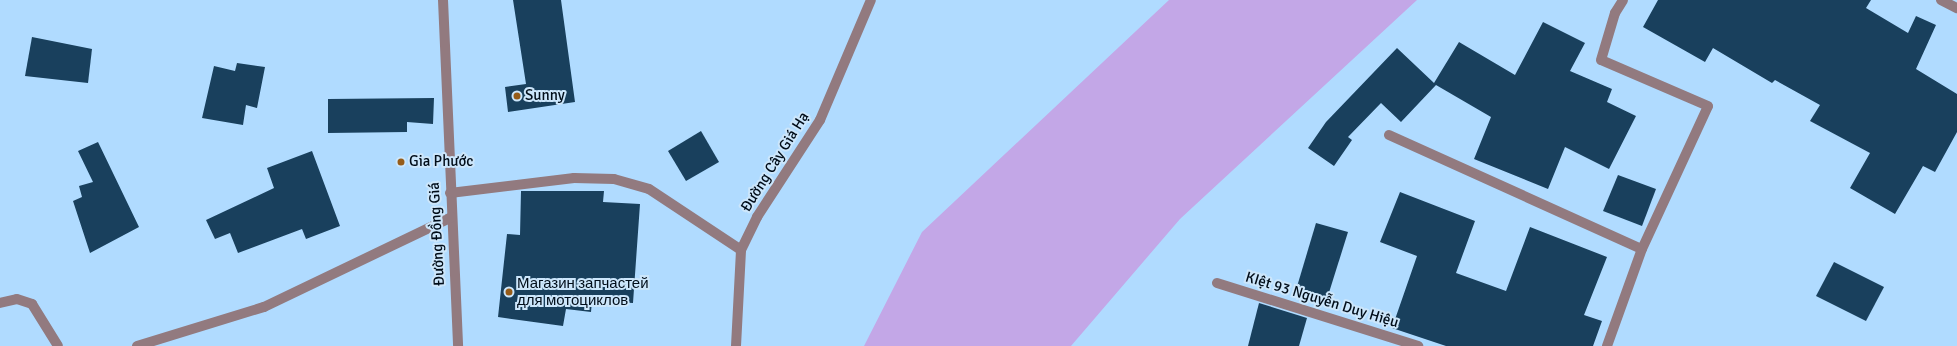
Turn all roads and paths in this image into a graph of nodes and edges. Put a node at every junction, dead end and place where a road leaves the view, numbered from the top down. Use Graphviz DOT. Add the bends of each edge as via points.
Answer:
graph roads {
  1 [pos="443,0"];
  2 [pos="871,0"];
  3 [pos="1623,0"];
  4 [pos="1941,0"];
  5 [pos="1957,8"];
  6 [pos="1389,135"];
  7 [pos="450,193"];
  8 [pos="452,217"];
  9 [pos="1642,249"];
  10 [pos="741,250"];
  11 [pos="1217,283"];
  12 [pos="0,302"];
  13 [pos="58,346"];
  14 [pos="137,346"];
  15 [pos="458,346"];
  16 [pos="736,346"];
  17 [pos="1418,346"];
  18 [pos="1607,346"];
  1 -- 7 [label="street, Đường Đồng Giá"];
  2 -- 10 [label="street, Đường Cây Giá Hạ" via="820,120 757,217"];
  3 -- 9 [label="street" via="1615,12 1601,60 1708,106"];
  4 -- 5 [label="street"];
  6 -- 9 [label="street"];
  7 -- 8 [label="street, Đường Đồng Giá"];
  7 -- 10 [label="street" via="574,178 614,179 649,189"];
  8 -- 14 [label="street" via="264,307"];
  8 -- 15 [label="street, Đường Đồng Giá"];
  9 -- 18 [label="street"];
  10 -- 16 [label="street, Đường Cây Giá Hạ"];
  11 -- 17 [label="street, KIệt 93 Nguyễn Duy Hiệu"];
  12 -- 13 [label="street" via="17,299 32,304"];
}
